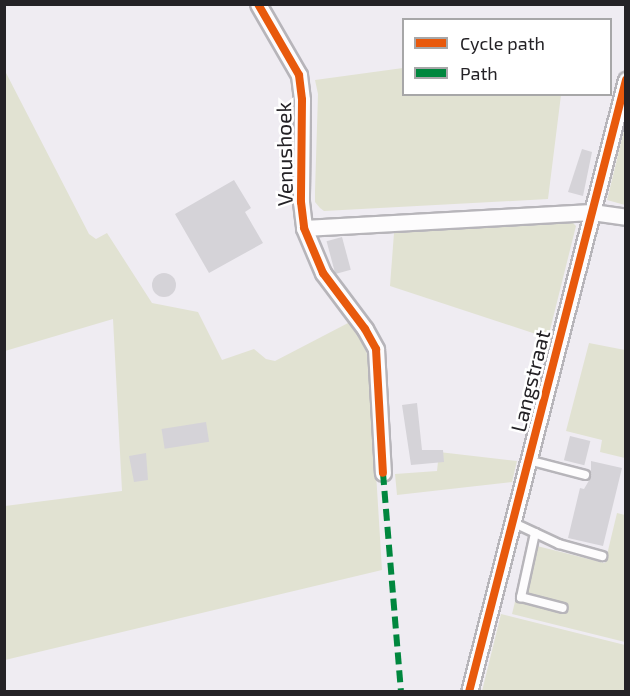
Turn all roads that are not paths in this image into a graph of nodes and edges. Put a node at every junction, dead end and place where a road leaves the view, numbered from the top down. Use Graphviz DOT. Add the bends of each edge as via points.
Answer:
graph roads {
  1 [pos="258,4"];
  2 [pos="626,80"];
  3 [pos="592,212"];
  4 [pos="626,217"];
  5 [pos="303,228"];
  6 [pos="528,460"];
  7 [pos="383,473"];
  8 [pos="585,475"];
  9 [pos="512,522"];
  10 [pos="535,533"];
  11 [pos="602,555"];
  12 [pos="563,608"];
  13 [pos="469,692"];
  1 -- 5 [label="street, Venushoek" via="299,75"];
  2 -- 3 [label="street, Langstraat"];
  3 -- 4 [label="street, Venushoek"];
  3 -- 5 [label="street, Venushoek"];
  3 -- 6 [label="street, Langstraat"];
  5 -- 7 [label="street, Venushoek" via="323,273 376,348"];
  6 -- 8 [label="lane"];
  6 -- 9 [label="street, Langstraat"];
  9 -- 10 [label="lane"];
  9 -- 13 [label="street, Langstraat"];
  10 -- 11 [label="lane"];
  10 -- 12 [label="lane" via="521,597"];
}
